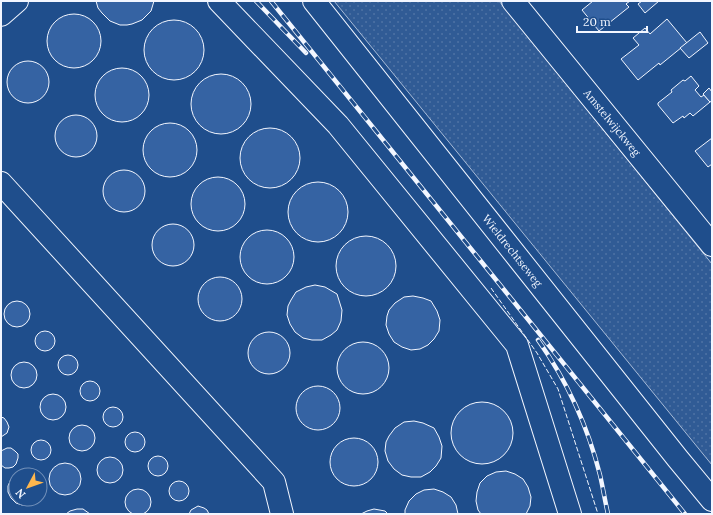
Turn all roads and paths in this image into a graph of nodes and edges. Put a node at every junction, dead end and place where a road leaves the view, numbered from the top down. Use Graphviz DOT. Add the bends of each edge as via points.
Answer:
graph roads {
  1 [pos="17,1"];
  2 [pos="219,1"];
  3 [pos="314,1"];
  4 [pos="513,1"];
  5 [pos="1,15"];
  6 [pos="1,183"];
  7 [pos="712,245"];
  8 [pos="712,500"];
  9 [pos="282,514"];
  10 [pos="570,514"];
  1 -- 5 [label="street"];
  2 -- 10 [label="street" via="338,125 517,345"];
  3 -- 8 [label="street, Wieldrechtseweg"];
  4 -- 7 [label="street, Amstelwijckweg"];
  6 -- 9 [label="street" via="274,482"];
}
